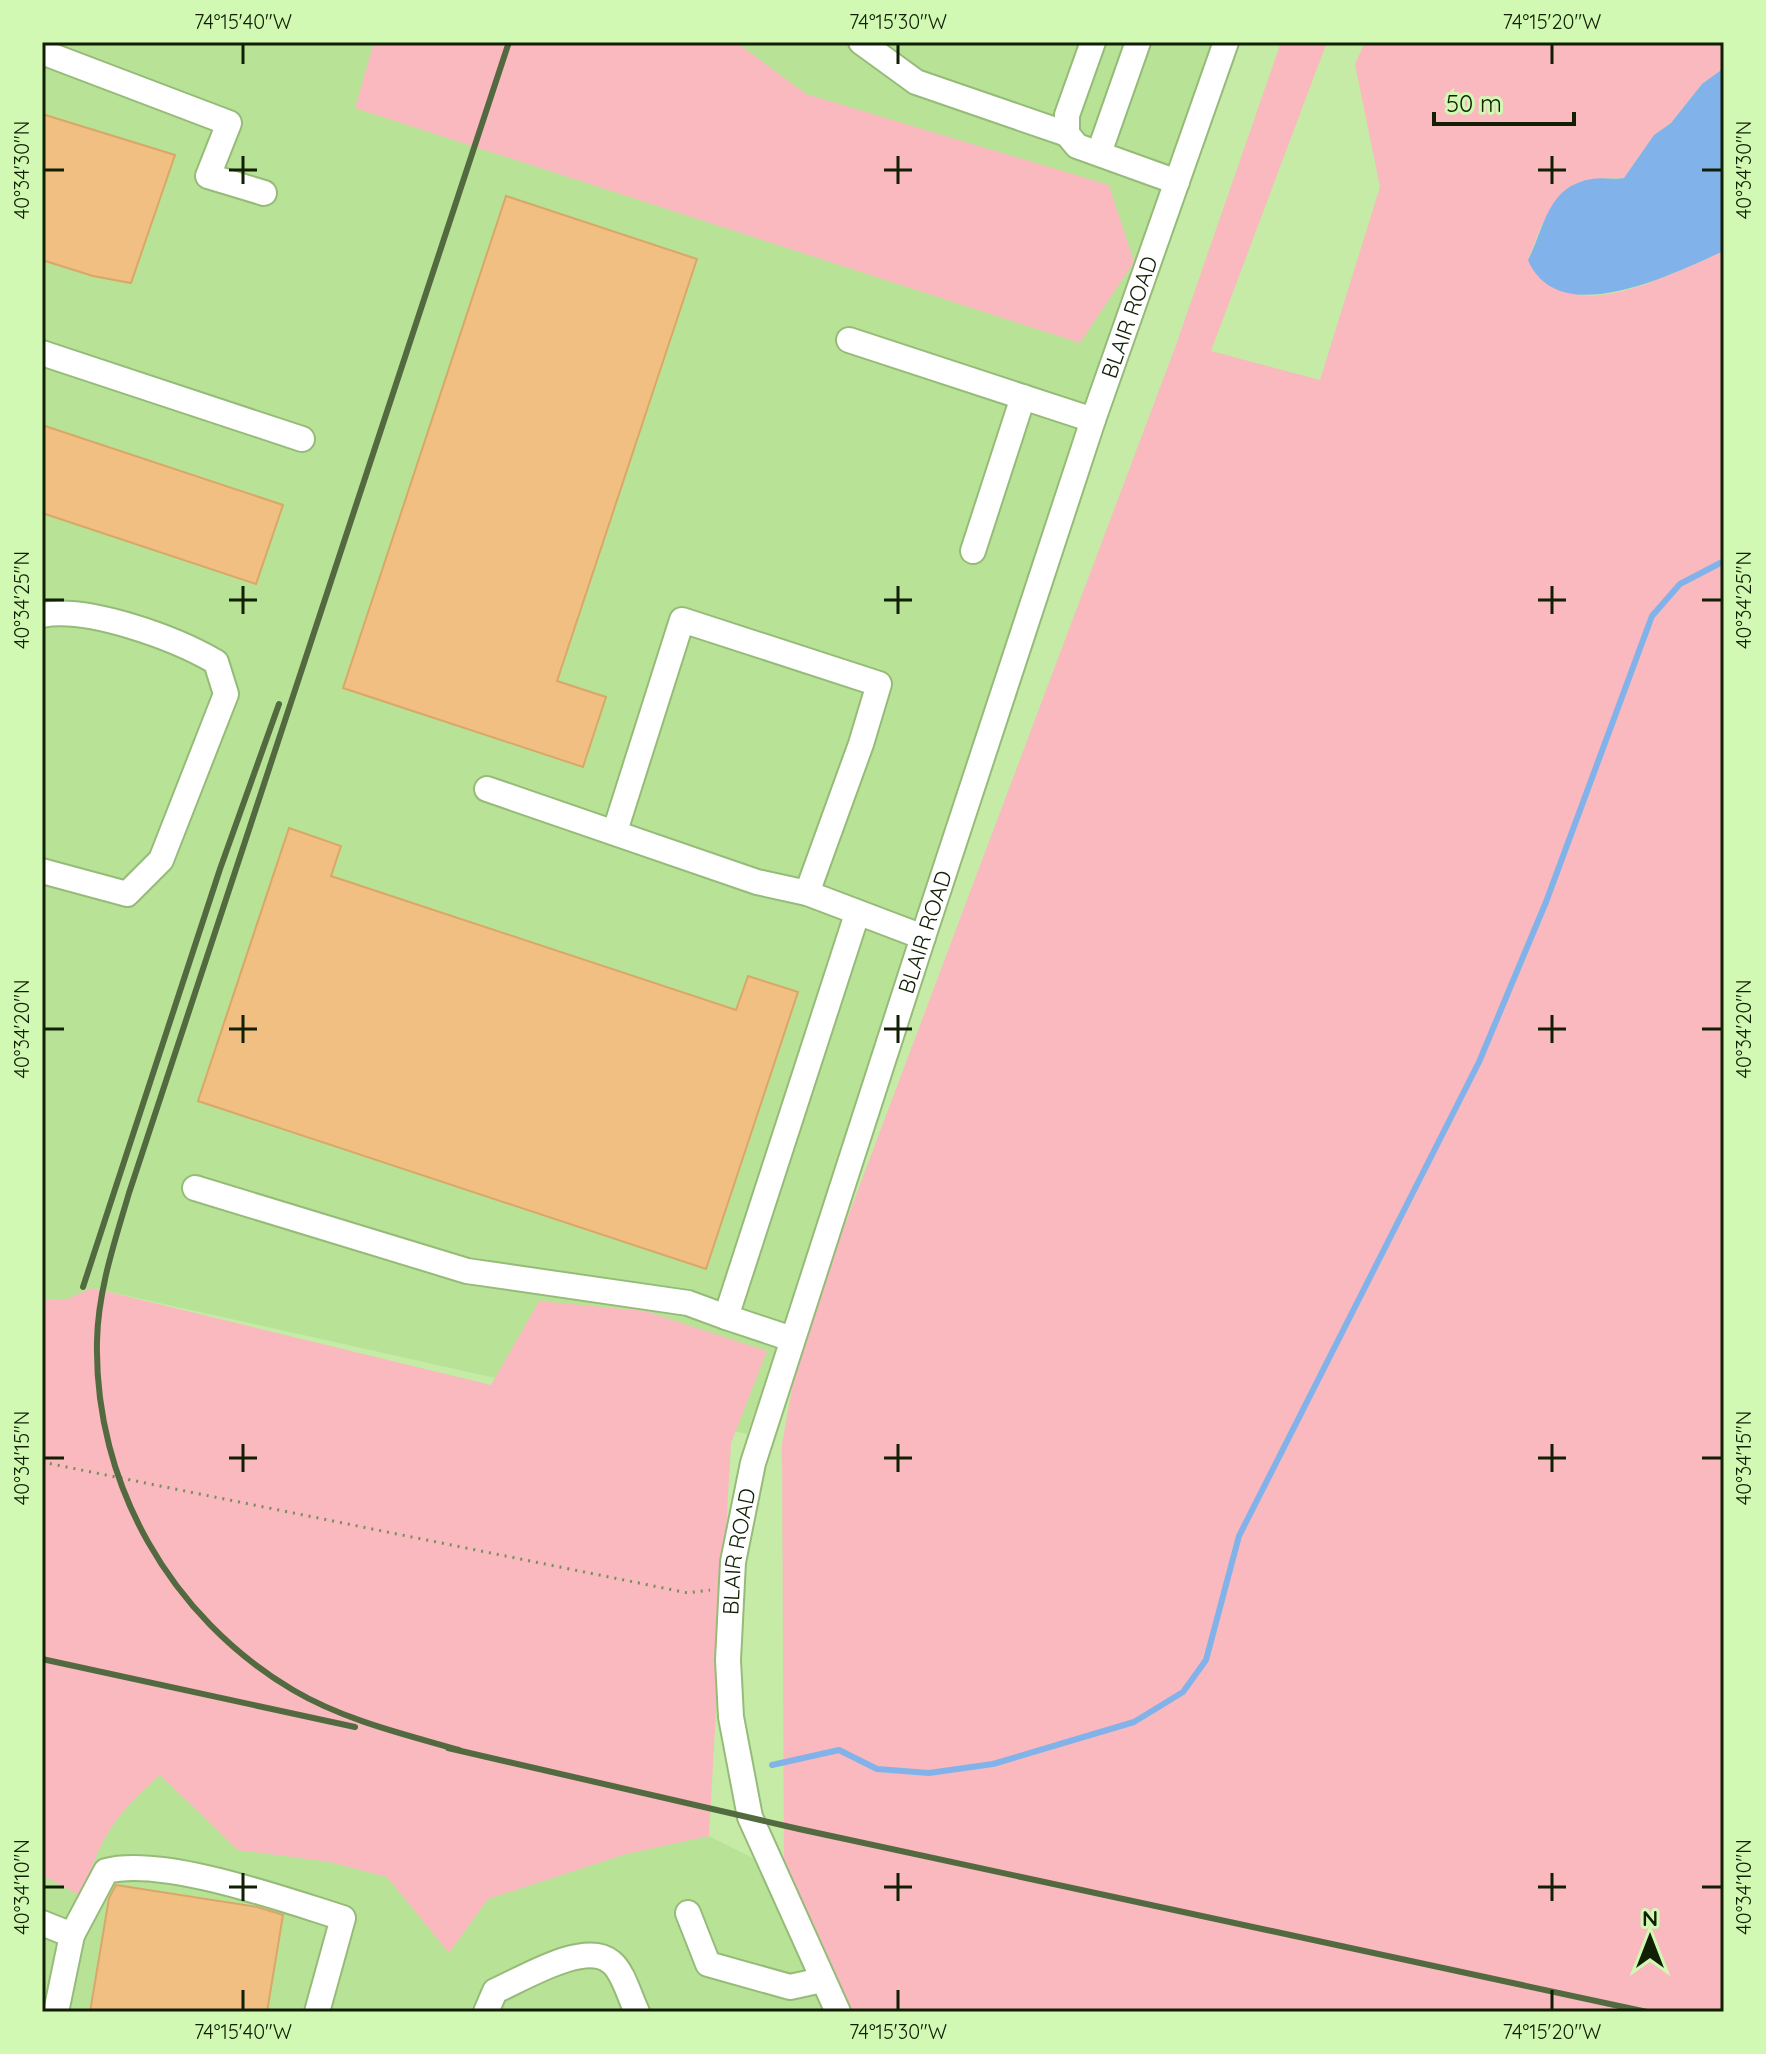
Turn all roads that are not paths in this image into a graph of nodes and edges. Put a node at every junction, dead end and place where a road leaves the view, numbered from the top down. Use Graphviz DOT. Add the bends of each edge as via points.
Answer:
graph roads {
  1 [pos="861,42"];
  2 [pos="1093,42"];
  3 [pos="1138,42"];
  4 [pos="1226,42"];
  5 [pos="42,52"];
  6 [pos="1067,134"];
  7 [pos="1099,153"];
  8 [pos="1177,182"];
  9 [pos="264,193"];
  10 [pos="849,340"];
  11 [pos="42,353"];
  12 [pos="1023,397"];
  13 [pos="1093,420"];
  14 [pos="302,439"];
  15 [pos="973,551"];
  16 [pos="42,615"];
  17 [pos="487,789"];
  18 [pos="615,831"];
  19 [pos="42,871"];
  20 [pos="807,893"];
  21 [pos="857,914"];
  22 [pos="923,937"];
  23 [pos="195,1188"];
  24 [pos="726,1317"];
  25 [pos="792,1339"];
  26 [pos="688,1913"];
  27 [pos="42,1923"];
  28 [pos="72,1935"];
  29 [pos="822,1980"];
  30 [pos="56,2012"];
  31 [pos="317,2012"];
  32 [pos="486,2012"];
  33 [pos="637,2012"];
  34 [pos="838,2012"];
  1 -- 6 [label="street" via="916,82"];
  2 -- 6 [label="street" via="1067,115"];
  3 -- 7 [label="street"];
  4 -- 8 [label="street, BLAIR ROAD"];
  5 -- 9 [label="street" via="229,123 208,176"];
  6 -- 7 [label="street" via="1077,146"];
  7 -- 8 [label="street"];
  8 -- 13 [label="street, BLAIR ROAD"];
  10 -- 12 [label="street"];
  11 -- 14 [label="street"];
  12 -- 13 [label="street"];
  12 -- 15 [label="street"];
  13 -- 22 [label="street, BLAIR ROAD"];
  16 -- 19 [label="street" via="86,614 194,649 216,662 226,694 161,860 127,894"];
  17 -- 18 [label="street"];
  18 -- 20 [label="street" via="757,882"];
  18 -- 20 [label="street" via="682,620 879,684"];
  20 -- 21 [label="street"];
  21 -- 22 [label="street"];
  21 -- 24 [label="street"];
  22 -- 25 [label="street, BLAIR ROAD"];
  23 -- 24 [label="street" via="467,1271 688,1303"];
  24 -- 25 [label="street"];
  25 -- 29 [label="street, BLAIR ROAD" via="753,1463 732,1580 731,1717 750,1817"];
  26 -- 29 [label="street" via="708,1964 790,1987"];
  27 -- 28 [label="street"];
  28 -- 30 [label="street"];
  28 -- 31 [label="street" via="106,1871 124,1867 224,1882 343,1918"];
  29 -- 34 [label="street, BLAIR ROAD"];
  32 -- 33 [label="street" via="495,1991 580,1954 596,1954 613,1963"];
}
